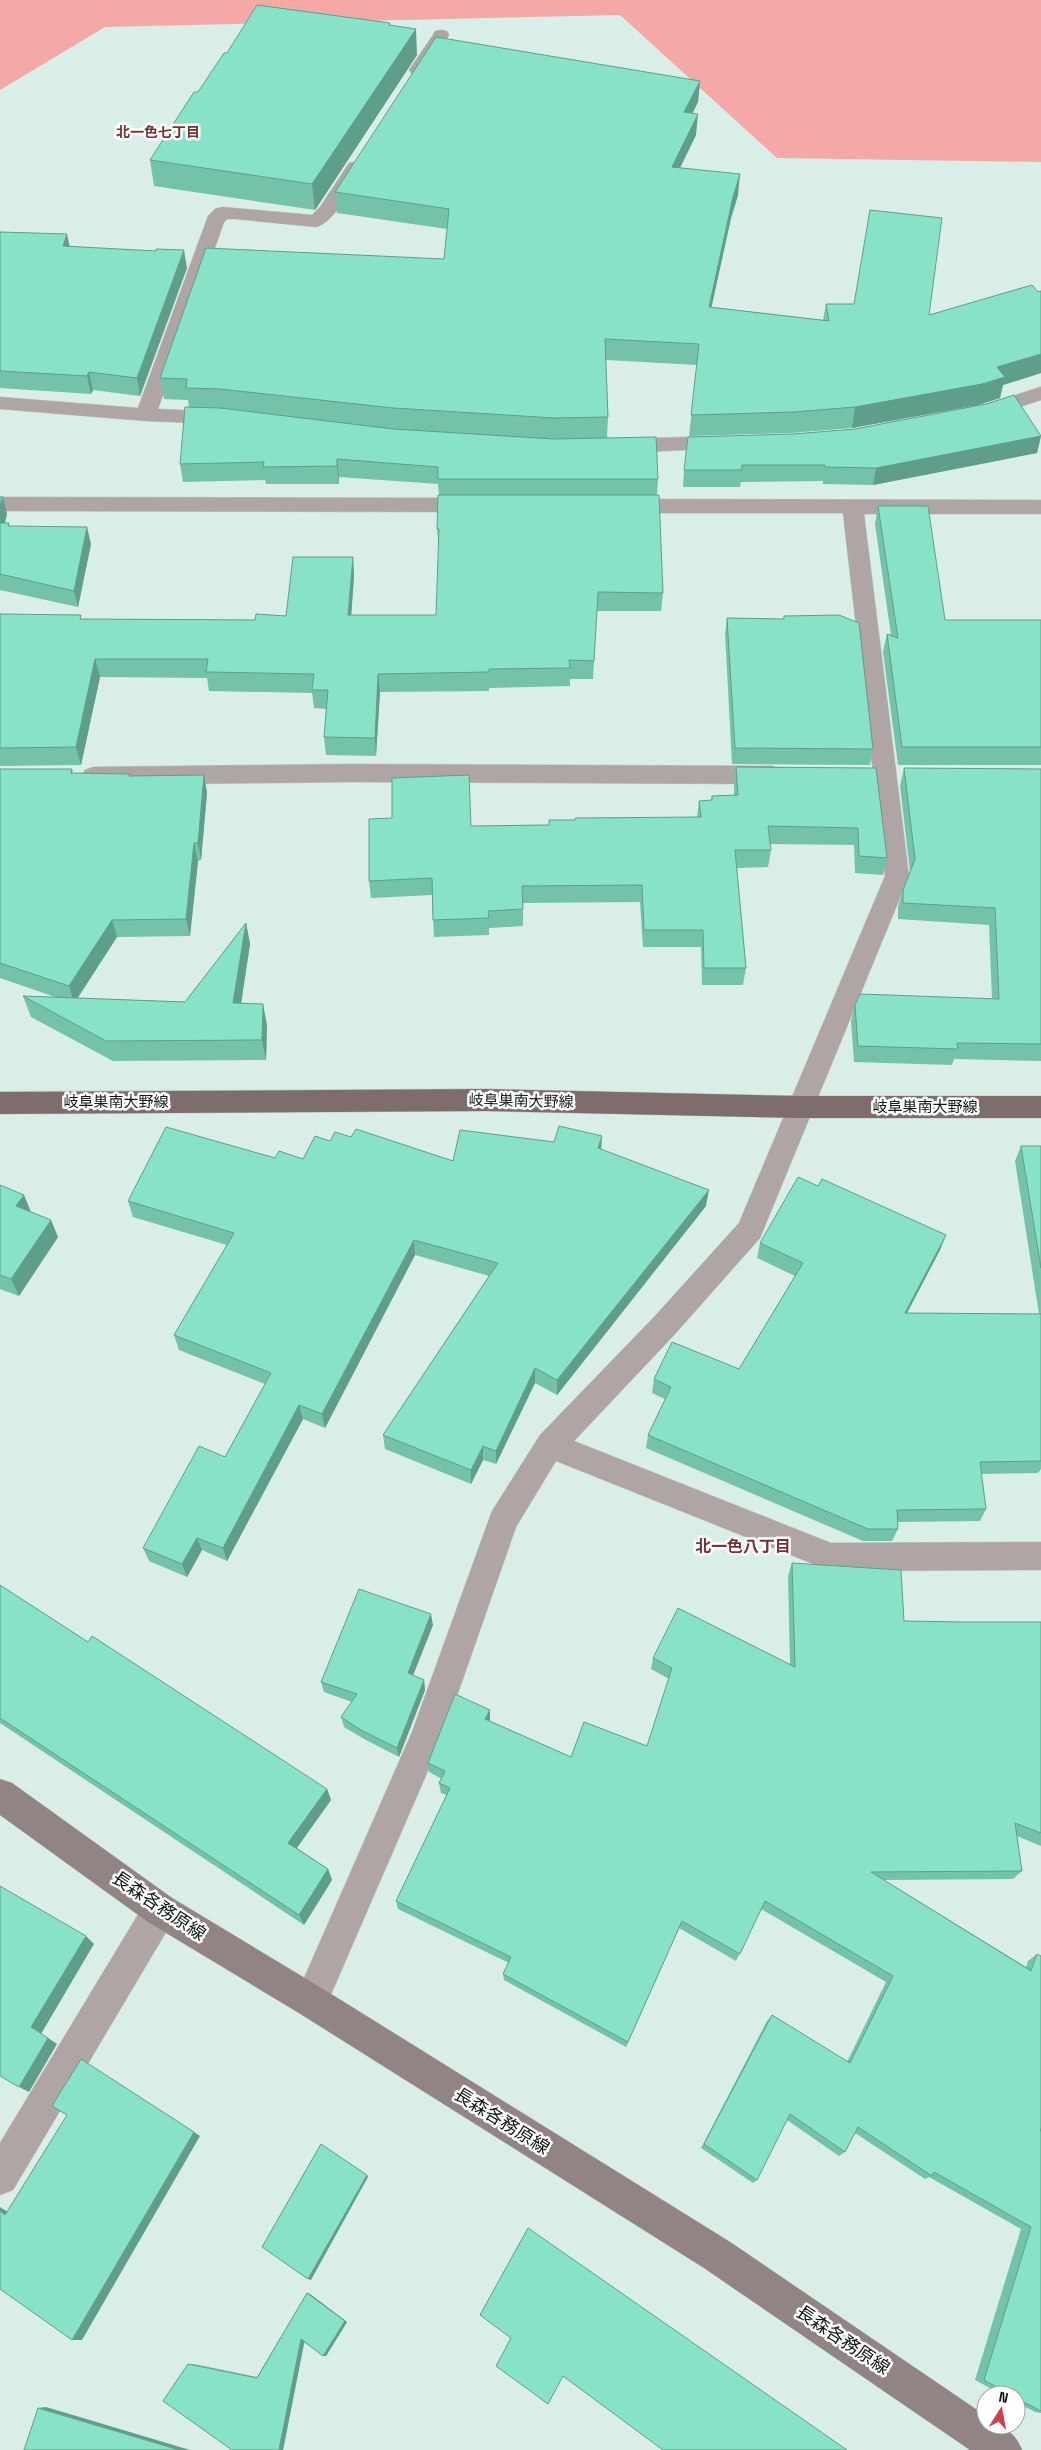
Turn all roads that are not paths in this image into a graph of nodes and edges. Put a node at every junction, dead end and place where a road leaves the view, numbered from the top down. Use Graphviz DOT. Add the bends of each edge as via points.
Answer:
graph roads {
  1 [pos="441,35"];
  2 [pos="408,85"];
  3 [pos="365,152"];
  4 [pos="1041,394"];
  5 [pos="0,403"];
  6 [pos="146,415"];
  7 [pos="965,417"];
  8 [pos="242,420"];
  9 [pos="746,443"];
  10 [pos="603,446"];
  11 [pos="0,504"];
  12 [pos="496,506"];
  13 [pos="605,506"];
  14 [pos="853,506"];
  15 [pos="1041,507"];
  16 [pos="797,775"];
  17 [pos="68,776"];
  18 [pos="0,1103"];
  19 [pos="801,1107"];
  20 [pos="1041,1107"];
  21 [pos="550,1445"];
  22 [pos="1041,1556"];
  23 [pos="0,1795"];
  24 [pos="160,1910"];
  25 [pos="311,2001"];
  26 [pos="0,2177"];
  27 [pos="1003,2450"];
  1 -- 2 [label="street"];
  3 -- 6 [label="street" via="327,211 316,221 235,213 222,213 215,220"];
  4 -- 7 [label="street"];
  5 -- 6 [label="street"];
  6 -- 8 [label="street"];
  9 -- 10 [label="street"];
  11 -- 12 [label="street"];
  13 -- 14 [label="street"];
  14 -- 15 [label="street"];
  14 -- 19 [label="street" via="897,876"];
  16 -- 17 [label="street" via="342,773"];
  18 -- 19 [label="main road, 岐阜巣南大野線" via="486,1100"];
  19 -- 20 [label="main road, 岐阜巣南大野線"];
  19 -- 21 [label="street" via="750,1230 666,1325"];
  21 -- 22 [label="street" via="831,1557"];
  21 -- 25 [label="street" via="503,1521 427,1736"];
  23 -- 24 [label="main road, 長森各務原線"];
  24 -- 25 [label="main road, 長森各務原線"];
  24 -- 26 [label="street"];
  25 -- 27 [label="main road, 長森各務原線" via="718,2255"];
}
